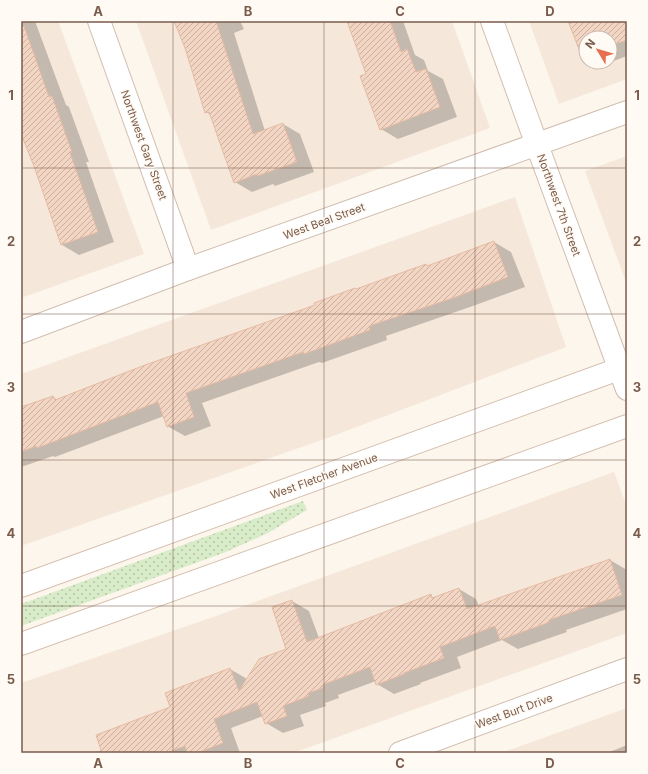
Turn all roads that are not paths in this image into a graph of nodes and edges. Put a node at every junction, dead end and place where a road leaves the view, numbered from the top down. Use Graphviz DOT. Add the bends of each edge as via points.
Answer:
graph roads {
  1 [pos="99,21"];
  2 [pos="492,21"];
  3 [pos="627,112"];
  4 [pos="537,145"];
  5 [pos="188,269"];
  6 [pos="21,332"];
  7 [pos="625,375"];
  8 [pos="627,426"];
  9 [pos="21,586"];
  10 [pos="21,644"];
  11 [pos="627,669"];
  12 [pos="400,753"];
  1 -- 5 [label="street, Northwest Gary Street"];
  2 -- 4 [label="street, Northwest 7th Street"];
  3 -- 4 [label="street, West Beal Street"];
  4 -- 5 [label="street, West Beal Street"];
  4 -- 7 [label="street, Northwest 7th Street"];
  5 -- 6 [label="street, West Beal Street"];
  7 -- 9 [label="street, West Fletcher Avenue"];
  8 -- 10 [label="street"];
  11 -- 12 [label="street, West Burt Drive"];
}
